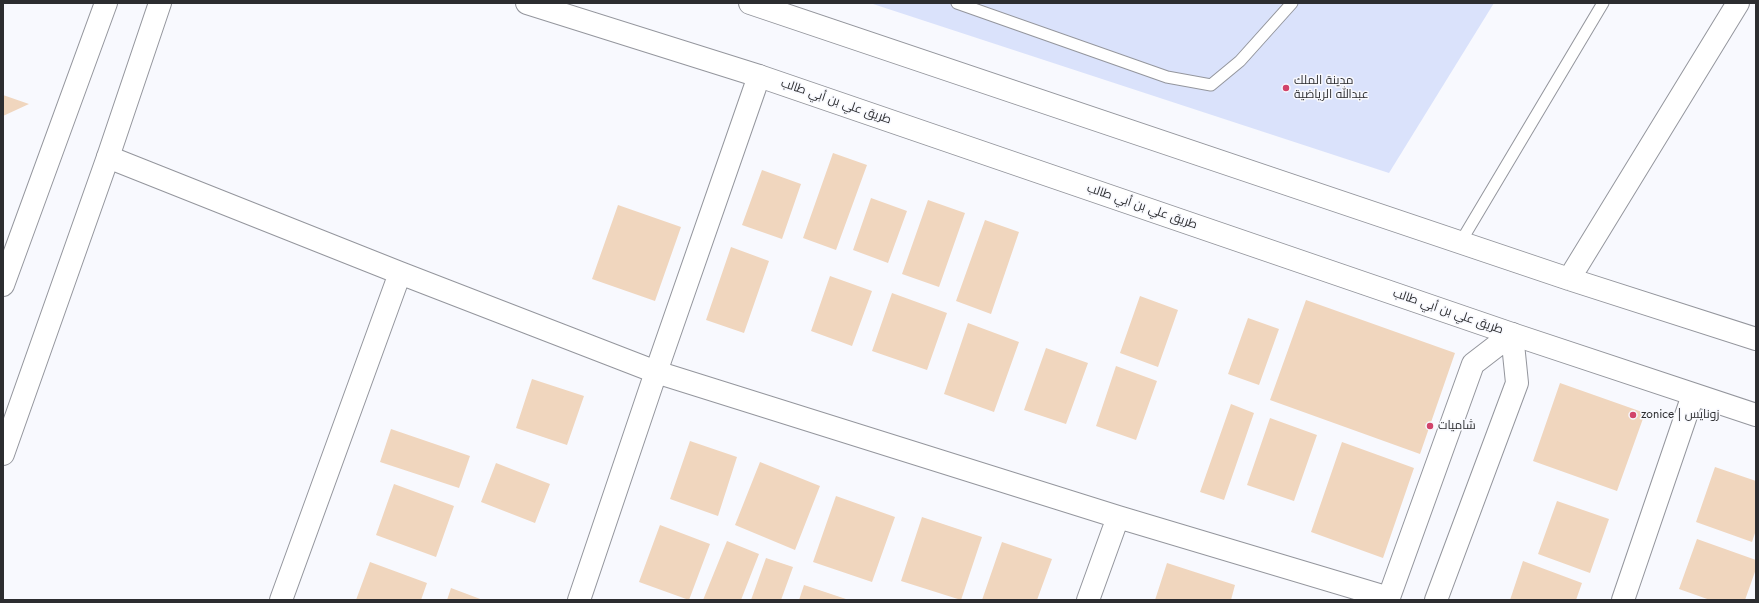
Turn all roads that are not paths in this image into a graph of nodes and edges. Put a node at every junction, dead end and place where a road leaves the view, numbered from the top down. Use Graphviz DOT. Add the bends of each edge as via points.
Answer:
graph roads {
  1 [pos="106,3"];
  2 [pos="160,3"];
  3 [pos="527,3"];
  4 [pos="750,3"];
  5 [pos="958,3"];
  6 [pos="1292,3"];
  7 [pos="1604,3"];
  8 [pos="1738,3"];
  9 [pos="759,76"];
  10 [pos="108,157"];
  11 [pos="1460,243"];
  12 [pos="400,273"];
  13 [pos="1569,279"];
  14 [pos="3,285"];
  15 [pos="1512,334"];
  16 [pos="1756,339"];
  17 [pos="656,372"];
  18 [pos="1694,395"];
  19 [pos="1756,415"];
  20 [pos="3,454"];
  21 [pos="1118,517"];
  22 [pos="1388,599"];
  23 [pos="281,600"];
  24 [pos="579,600"];
  25 [pos="1088,600"];
  26 [pos="1436,600"];
  27 [pos="1623,600"];
  1 -- 14 [label="street"];
  2 -- 10 [label="street"];
  3 -- 9 [label="street, طريق علي بن أبي طالب"];
  4 -- 11 [label="street"];
  5 -- 6 [label="lane" via="1167,77 1211,85 1240,61"];
  7 -- 11 [label="lane"];
  8 -- 13 [label="street"];
  9 -- 15 [label="street, طريق علي بن أبي طالب"];
  9 -- 17 [label="street"];
  10 -- 12 [label="street"];
  10 -- 20 [label="street"];
  11 -- 13 [label="street"];
  12 -- 17 [label="street"];
  12 -- 23 [label="street"];
  13 -- 16 [label="street"];
  15 -- 18 [label="street, طريق علي بن أبي طالب"];
  15 -- 22 [label="street" via="1473,364"];
  15 -- 26 [label="street" via="1518,383"];
  17 -- 21 [label="street"];
  17 -- 24 [label="street"];
  18 -- 19 [label="street, طريق علي بن أبي طالب"];
  18 -- 27 [label="street"];
  21 -- 22 [label="street"];
  21 -- 25 [label="street"];
}
